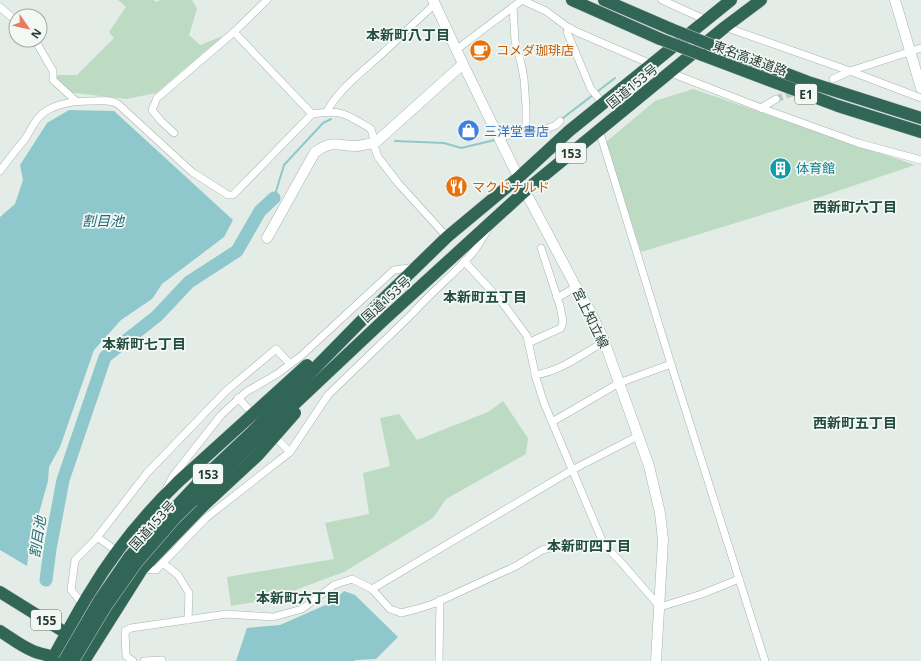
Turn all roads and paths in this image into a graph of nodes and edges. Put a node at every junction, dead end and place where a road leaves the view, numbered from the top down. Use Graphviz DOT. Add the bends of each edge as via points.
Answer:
graph roads {
  1 [pos="267,0"];
  2 [pos="522,0"];
  3 [pos="572,0"];
  4 [pos="604,0"];
  5 [pos="662,0"];
  6 [pos="675,0"];
  7 [pos="731,0"];
  8 [pos="762,0"];
  9 [pos="895,0"];
  10 [pos="434,2"];
  11 [pos="0,7"];
  12 [pos="513,7"];
  13 [pos="680,8"];
  14 [pos="8,14"];
  15 [pos="706,20"];
  16 [pos="725,27"];
  17 [pos="570,28"];
  18 [pos="234,32"];
  19 [pos="40,48"];
  20 [pos="921,48"];
  21 [pos="456,50"];
  22 [pos="910,51"];
  23 [pos="463,64"];
  24 [pos="651,64"];
  25 [pos="850,71"];
  26 [pos="671,73"];
  27 [pos="833,79"];
  28 [pos="921,88"];
  29 [pos="921,98"];
  30 [pos="776,99"];
  31 [pos="76,101"];
  32 [pos="603,103"];
  33 [pos="761,108"];
  34 [pos="327,111"];
  35 [pos="312,114"];
  36 [pos="921,118"];
  37 [pos="560,121"];
  38 [pos="526,130"];
  39 [pos="599,130"];
  40 [pos="916,131"];
  41 [pos="174,133"];
  42 [pos="499,138"];
  43 [pos="374,143"];
  44 [pos="921,160"];
  45 [pos="0,171"];
  46 [pos="519,177"];
  47 [pos="525,191"];
  48 [pos="491,224"];
  49 [pos="447,237"];
  50 [pos="267,238"];
  51 [pos="541,248"];
  52 [pos="464,262"];
  53 [pos="417,267"];
  54 [pos="576,287"];
  55 [pos="557,298"];
  56 [pos="376,306"];
  57 [pos="388,316"];
  58 [pos="528,342"];
  59 [pos="604,342"];
  60 [pos="290,364"];
  61 [pos="671,364"];
  62 [pos="535,376"];
  63 [pos="619,383"];
  64 [pos="238,398"];
  65 [pos="552,422"];
  66 [pos="638,436"];
  67 [pos="290,452"];
  68 [pos="572,470"];
  69 [pos="160,500"];
  70 [pos="97,537"];
  71 [pos="604,544"];
  72 [pos="118,552"];
  73 [pos="163,563"];
  74 [pos="142,569"];
  75 [pos="740,579"];
  76 [pos="372,589"];
  77 [pos="0,592"];
  78 [pos="440,600"];
  79 [pos="83,604"];
  80 [pos="660,607"];
  81 [pos="188,620"];
  82 [pos="0,632"];
  83 [pos="67,633"];
  84 [pos="92,649"];
  85 [pos="29,650"];
  86 [pos="57,660"];
  87 [pos="162,660"];
  88 [pos="38,661"];
  89 [pos="74,661"];
  90 [pos="84,661"];
  91 [pos="133,661"];
  92 [pos="144,661"];
  93 [pos="439,661"];
  94 [pos="656,661"];
  95 [pos="765,661"];
  1 -- 18 [label="street"];
  2 -- 12 [label="street"];
  2 -- 17 [label="street" via="546,11"];
  3 -- 40 [label="highway, 東名高速道路 / E1, bridge" via="702,55 838,106"];
  4 -- 36 [label="highway, 東名高速道路 / E1, bridge" via="811,83"];
  5 -- 13 [label="street"];
  6 -- 13 [label="street"];
  7 -- 15 [label="highway, 国道153号 / 153"];
  8 -- 16 [label="highway, 国道153号 / 153"];
  9 -- 22 [label="main road"];
  10 -- 21 [label="main road, 宮上知立線"];
  10 -- 34 [label="street" via="333,100"];
  11 -- 14 [label="street"];
  12 -- 21 [label="street"];
  12 -- 38 [label="street" via="515,41 524,79"];
  13 -- 15 [label="street"];
  15 -- 24 [label="highway, 国道153号 / 153"];
  16 -- 25 [label="street"];
  16 -- 26 [label="highway, 国道153号 / 153"];
  17 -- 24 [label="street"];
  17 -- 32 [label="street" via="567,32 591,89"];
  18 -- 35 [label="street"];
  18 -- 41 [label="street" via="157,98 152,110"];
  19 -- 31 [label="street" via="53,71 53,80"];
  20 -- 22 [label="street"];
  21 -- 23 [label="main road, 宮上知立線"];
  22 -- 25 [label="street"];
  22 -- 28 [label="main road"];
  23 -- 42 [label="main road, 宮上知立線"];
  23 -- 43 [label="main road"];
  24 -- 32 [label="highway, 国道153号 / 153"];
  25 -- 27 [label="street"];
  25 -- 29 [label="street"];
  26 -- 33 [label="street"];
  26 -- 39 [label="highway, 国道153号 / 153"];
  30 -- 33 [label="street"];
  31 -- 35 [label="street" via="106,101 118,104 192,172 228,195 233,195"];
  31 -- 45 [label="street" via="52,108 40,116"];
  32 -- 46 [label="highway, 国道153号 / 153"];
  33 -- 44 [label="street" via="858,143"];
  34 -- 35 [label="street"];
  34 -- 43 [label="street" via="347,115 371,129"];
  37 -- 38 [label="street" via="539,132"];
  38 -- 42 [label="street"];
  39 -- 47 [label="highway, 国道153号 / 153"];
  39 -- 61 [label="street"];
  42 -- 46 [label="main road, 宮上知立線"];
  43 -- 49 [label="street" via="378,157 398,183"];
  43 -- 50 [label="main road" via="361,146 336,143 315,152"];
  46 -- 47 [label="main road, 宮上知立線"];
  46 -- 49 [label="highway, 国道153号 / 153"];
  47 -- 48 [label="highway, 国道153号 / 153"];
  47 -- 54 [label="main road, 宮上知立線"];
  48 -- 52 [label="street"];
  48 -- 57 [label="highway, 国道153号 / 153"];
  49 -- 53 [label="highway, 国道153号 / 153"];
  51 -- 55 [label="street"];
  52 -- 58 [label="street" via="511,313 527,336"];
  52 -- 67 [label="street" via="328,395"];
  53 -- 56 [label="highway, 国道153号 / 153"];
  53 -- 60 [label="street" via="394,270"];
  54 -- 55 [label="street"];
  54 -- 59 [label="main road, 宮上知立線"];
  55 -- 58 [label="street" via="563,322 561,328"];
  56 -- 69 [label="highway, 153, bridge" via="365,312"];
  56 -- 86 [label="highway, 国道153号 / 153, bridge" via="201,480 130,556"];
  57 -- 74 [label="highway, 153, bridge" via="376,334 311,396 258,455 203,506"];
  57 -- 89 [label="highway, 国道153号 / 153, bridge" via="176,518 137,562 106,606"];
  58 -- 62 [label="street"];
  59 -- 62 [label="street" via="562,367"];
  59 -- 63 [label="main road, 宮上知立線"];
  60 -- 64 [label="street"];
  60 -- 70 [label="street" via="276,349 226,391 147,473"];
  61 -- 63 [label="street"];
  61 -- 75 [label="street"];
  62 -- 65 [label="street"];
  63 -- 65 [label="street"];
  63 -- 66 [label="main road, 宮上知立線"];
  64 -- 67 [label="street"];
  64 -- 69 [label="street" via="221,415 173,476"];
  65 -- 68 [label="street"];
  66 -- 68 [label="street"];
  66 -- 80 [label="main road, 宮上知立線" via="649,466 660,513 663,540"];
  67 -- 73 [label="street" via="206,518"];
  68 -- 71 [label="street"];
  68 -- 76 [label="street"];
  69 -- 72 [label="highway, 153"];
  70 -- 72 [label="street"];
  70 -- 79 [label="street" via="75,560 71,590"];
  71 -- 78 [label="street" via="593,547 559,546 542,550 516,566"];
  71 -- 80 [label="street"];
  72 -- 79 [label="highway, 153"];
  73 -- 74 [label="street" via="156,570"];
  73 -- 81 [label="street" via="178,575 189,593"];
  74 -- 84 [label="highway, 153"];
  75 -- 80 [label="street"];
  75 -- 95 [label="street"];
  76 -- 78 [label="street" via="390,609 401,613"];
  76 -- 81 [label="street" via="352,579 334,585 302,609 273,617 227,614"];
  77 -- 83 [label="highway, 155"];
  78 -- 93 [label="street"];
  79 -- 83 [label="highway, 153"];
  80 -- 94 [label="main road, 宮上知立線"];
  81 -- 91 [label="street" via="125,631 126,656"];
  82 -- 85 [label="highway, 155"];
  83 -- 84 [label="highway, 155"];
  83 -- 86 [label="highway, 153"];
  84 -- 90 [label="highway, 153"];
  85 -- 86 [label="highway, 155"];
  85 -- 88 [label="highway, 155"];
  87 -- 92 [label="street"];
}
